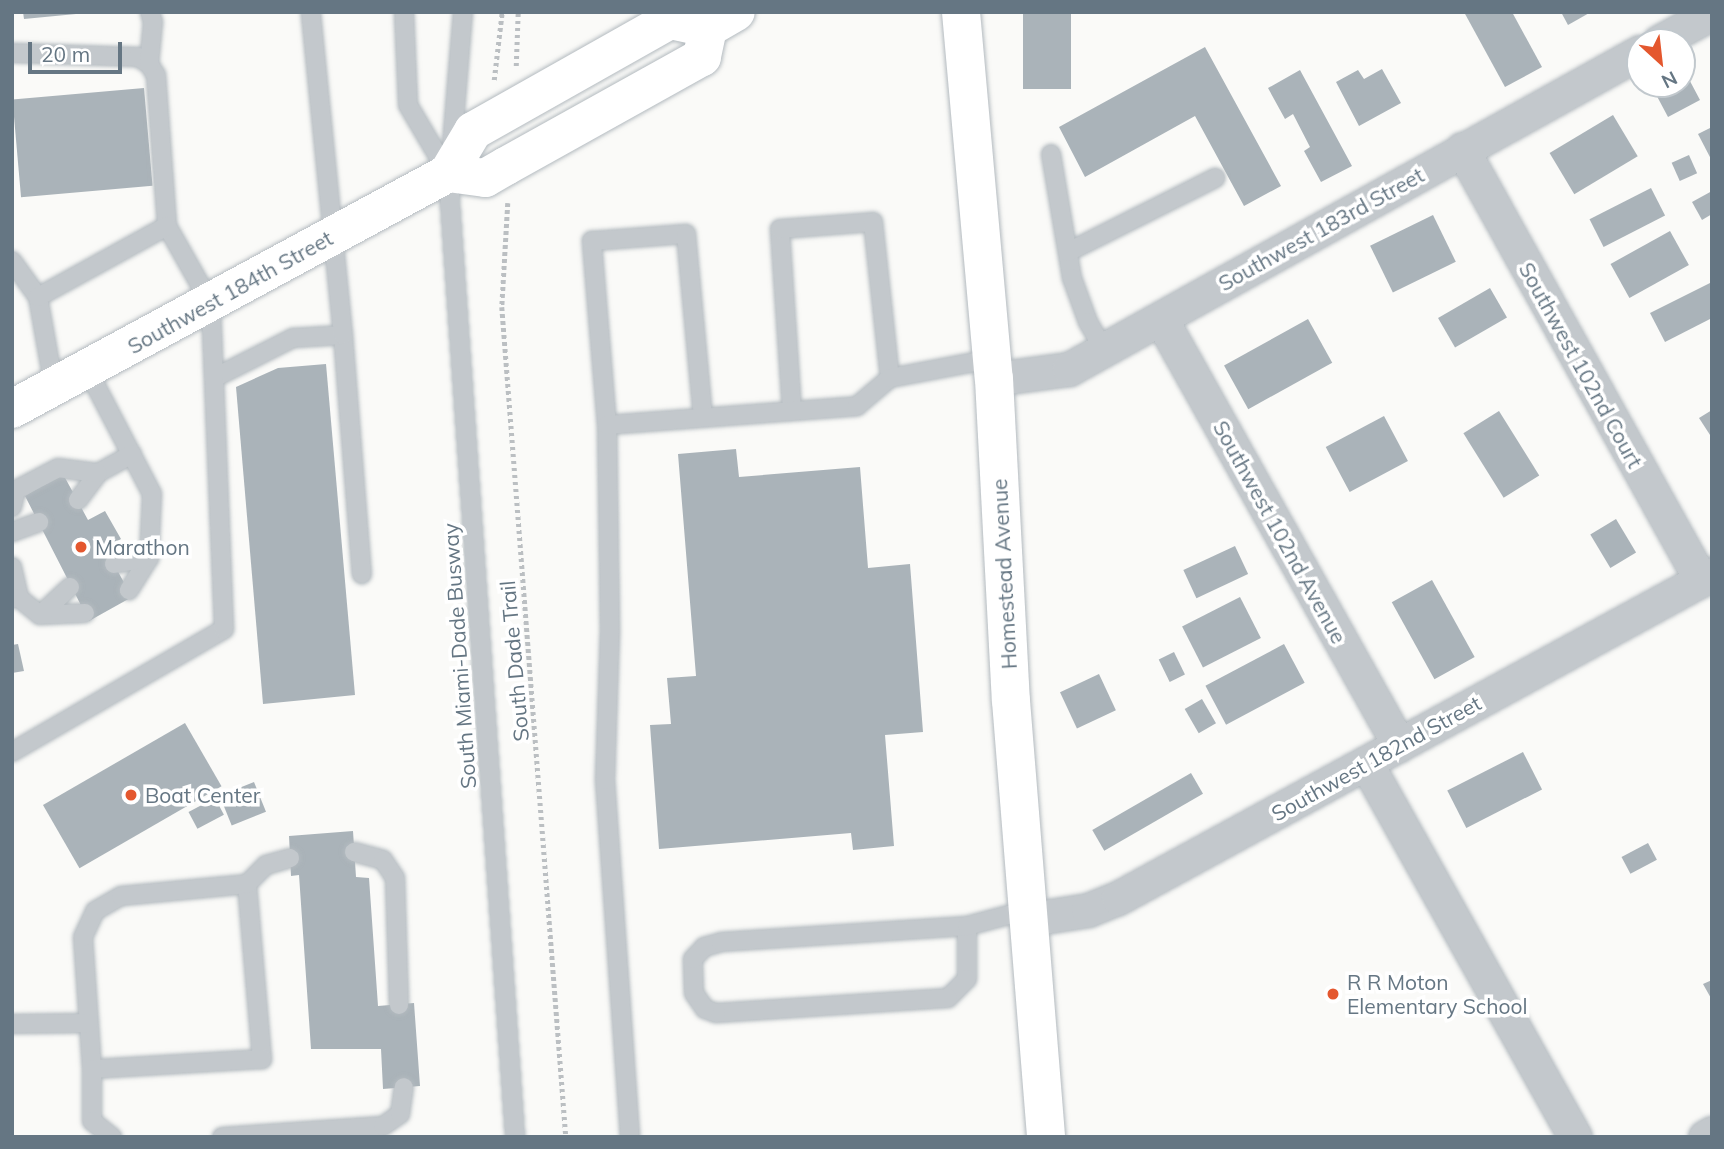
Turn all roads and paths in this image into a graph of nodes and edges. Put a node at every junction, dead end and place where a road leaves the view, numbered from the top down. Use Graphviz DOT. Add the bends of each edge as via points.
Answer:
graph roads {
  1 [pos="150,12"];
  2 [pos="311,12"];
  3 [pos="404,12"];
  4 [pos="463,12"];
  5 [pos="502,12"];
  6 [pos="518,12"];
  7 [pos="961,12"];
  8 [pos="1712,13"];
  9 [pos="722,20"];
  10 [pos="1685,28"];
  11 [pos="12,53"];
  12 [pos="1626,60"];
  13 [pos="149,64"];
  14 [pos="515,81"];
  15 [pos="493,89"];
  16 [pos="1462,149"];
  17 [pos="1051,154"];
  18 [pos="448,173"];
  19 [pos="1215,178"];
  20 [pos="507,191"];
  21 [pos="167,226"];
  22 [pos="336,234"];
  23 [pos="1068,252"];
  24 [pos="12,261"];
  25 [pos="38,297"];
  26 [pos="211,304"];
  27 [pos="1161,319"];
  28 [pos="344,335"];
  29 [pos="1104,350"];
  30 [pos="993,369"];
  31 [pos="71,378"];
  32 [pos="214,378"];
  33 [pos="890,378"];
  34 [pos="12,409"];
  35 [pos="792,411"];
  36 [pos="703,417"];
  37 [pos="607,425"];
  38 [pos="132,454"];
  39 [pos="98,473"];
  40 [pos="78,500"];
  41 [pos="12,507"];
  42 [pos="39,522"];
  43 [pos="12,532"];
  44 [pos="149,558"];
  45 [pos="114,564"];
  46 [pos="12,567"];
  47 [pos="362,574"];
  48 [pos="1706,577"];
  49 [pos="70,587"];
  50 [pos="129,590"];
  51 [pos="16,598"];
  52 [pos="85,613"];
  53 [pos="40,615"];
  54 [pos="1399,745"];
  55 [pos="12,751"];
  56 [pos="1366,763"];
  57 [pos="354,852"];
  58 [pos="290,858"];
  59 [pos="247,884"];
  60 [pos="1031,914"];
  61 [pos="967,926"];
  62 [pos="399,1005"];
  63 [pos="89,1023"];
  64 [pos="12,1024"];
  65 [pos="92,1069"];
  66 [pos="404,1087"];
  67 [pos="1712,1133"];
  68 [pos="112,1137"];
  69 [pos="222,1137"];
  70 [pos="515,1137"];
  71 [pos="566,1137"];
  72 [pos="630,1137"];
  73 [pos="1046,1137"];
  74 [pos="1575,1137"];
  75 [pos="1705,1137"];
  1 -- 13 [label="lane"];
  2 -- 22 [label="lane" via="320,129"];
  3 -- 18 [label="lane, South Miami-Dade Busway" via="408,105"];
  4 -- 18 [label="lane, South Miami-Dade Busway"];
  5 -- 15 [label="path"];
  6 -- 14 [label="path"];
  7 -- 30 [label="street, Homestead Avenue"];
  8 -- 10 [label="street"];
  9 -- 18 [label="street" via="670,20 472,131"];
  11 -- 13 [label="lane" via="138,57"];
  12 -- 16 [label="street, Southwest 183rd Street"];
  13 -- 21 [label="lane" via="156,75"];
  16 -- 27 [label="street, Southwest 183rd Street"];
  16 -- 48 [label="street, Southwest 102nd Court"];
  17 -- 23 [label="lane"];
  18 -- 22 [label="street, Southwest 184th Street"];
  18 -- 70 [label="lane, South Miami-Dade Busway"];
  19 -- 23 [label="lane"];
  20 -- 71 [label="path, South Dade Trail" via="502,307"];
  21 -- 25 [label="lane"];
  21 -- 26 [label="lane"];
  22 -- 26 [label="street, Southwest 184th Street"];
  22 -- 28 [label="lane"];
  23 -- 29 [label="lane" via="1087,322"];
  24 -- 25 [label="lane"];
  25 -- 31 [label="lane"];
  26 -- 31 [label="street, Southwest 184th Street"];
  26 -- 32 [label="lane"];
  27 -- 29 [label="street, Southwest 183rd Street"];
  27 -- 54 [label="street, Southwest 102nd Avenue"];
  28 -- 32 [label="lane" via="293,338"];
  28 -- 47 [label="lane"];
  29 -- 30 [label="street, Southwest 183rd Street" via="1062,371"];
  30 -- 33 [label="lane"];
  30 -- 60 [label="street, Homestead Avenue" via="1011,701"];
  31 -- 34 [label="street, Southwest 184th Street"];
  31 -- 38 [label="lane"];
  32 -- 55 [label="lane" via="224,629"];
  33 -- 35 [label="lane" via="857,406"];
  33 -- 35 [label="lane" via="873,222 780,229"];
  35 -- 36 [label="lane"];
  36 -- 37 [label="lane"];
  36 -- 37 [label="lane" via="686,234 592,241"];
  37 -- 72 [label="lane" via="610,633 605,780"];
  38 -- 39 [label="lane"];
  38 -- 44 [label="lane" via="152,494"];
  39 -- 40 [label="lane"];
  39 -- 41 [label="lane" via="58,468 16,490"];
  42 -- 43 [label="lane"];
  44 -- 45 [label="lane"];
  44 -- 50 [label="lane"];
  46 -- 51 [label="lane"];
  48 -- 54 [label="street, Southwest 182nd Street"];
  49 -- 53 [label="lane"];
  51 -- 53 [label="lane"];
  52 -- 53 [label="lane"];
  54 -- 56 [label="street, Southwest 182nd Street"];
  56 -- 60 [label="street, Southwest 182nd Street" via="1118,898 1088,909"];
  56 -- 74 [label="street"];
  57 -- 62 [label="lane" via="383,860 395,878"];
  58 -- 59 [label="lane" via="266,865"];
  59 -- 63 [label="lane" via="121,896 95,911 83,937"];
  59 -- 65 [label="lane" via="262,1059"];
  60 -- 61 [label="lane"];
  60 -- 73 [label="street, Homestead Avenue"];
  61 -- 61 [label="lane" via="721,942 704,947 693,960 694,993 705,1009 716,1013 948,998 967,979"];
  63 -- 64 [label="lane"];
  63 -- 65 [label="lane"];
  65 -- 68 [label="lane" via="92,1121"];
  66 -- 69 [label="lane" via="400,1114 383,1126"];
  67 -- 75 [label="street"];
}
